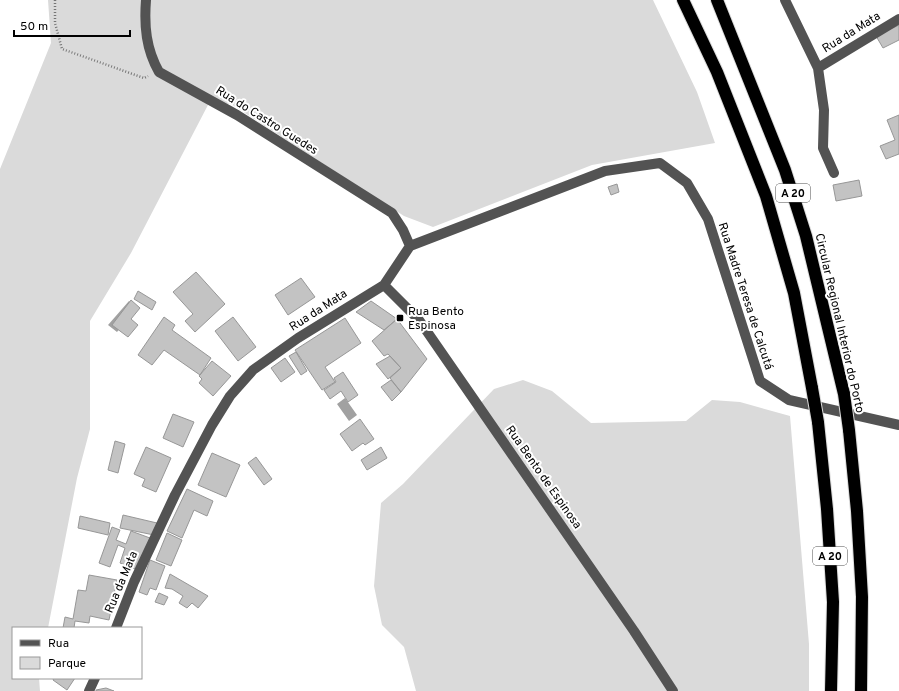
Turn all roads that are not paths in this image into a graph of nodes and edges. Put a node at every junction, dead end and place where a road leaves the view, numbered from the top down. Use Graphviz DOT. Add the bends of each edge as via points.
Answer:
graph roads {
  1 [pos="146,0"];
  2 [pos="683,0"];
  3 [pos="717,0"];
  4 [pos="785,0"];
  5 [pos="899,19"];
  6 [pos="818,68"];
  7 [pos="834,173"];
  8 [pos="410,246"];
  9 [pos="384,285"];
  10 [pos="899,425"];
  11 [pos="116,627"];
  12 [pos="95,679"];
  13 [pos="89,691"];
  14 [pos="673,691"];
  15 [pos="831,691"];
  16 [pos="860,691"];
  1 -- 8 [label="street, Rua do Castro Guedes" via="144,24 153,61 159,72 237,115 392,213"];
  2 -- 15 [label="highway, A 20, bridge" via="717,72 766,196 794,293 818,422 827,509 833,602"];
  3 -- 16 [label="highway, Circular Regional Interior do Porto / A 20, bridge" via="790,185 806,236 844,394 857,511 862,597"];
  4 -- 6 [label="street"];
  5 -- 6 [label="street, Rua da Mata"];
  6 -- 7 [label="street" via="824,110 823,148"];
  8 -- 9 [label="street, Rua da Mata"];
  8 -- 10 [label="street, Rua Madre Teresa de Calcutá" via="605,171 660,163 687,183 708,219 760,381 789,400"];
  9 -- 11 [label="street, Rua da Mata" via="252,370 230,396 176,495 134,582"];
  9 -- 14 [label="street, Rua Bento de Espinosa" via="419,320"];
  12 -- 13 [label="street"];
}
